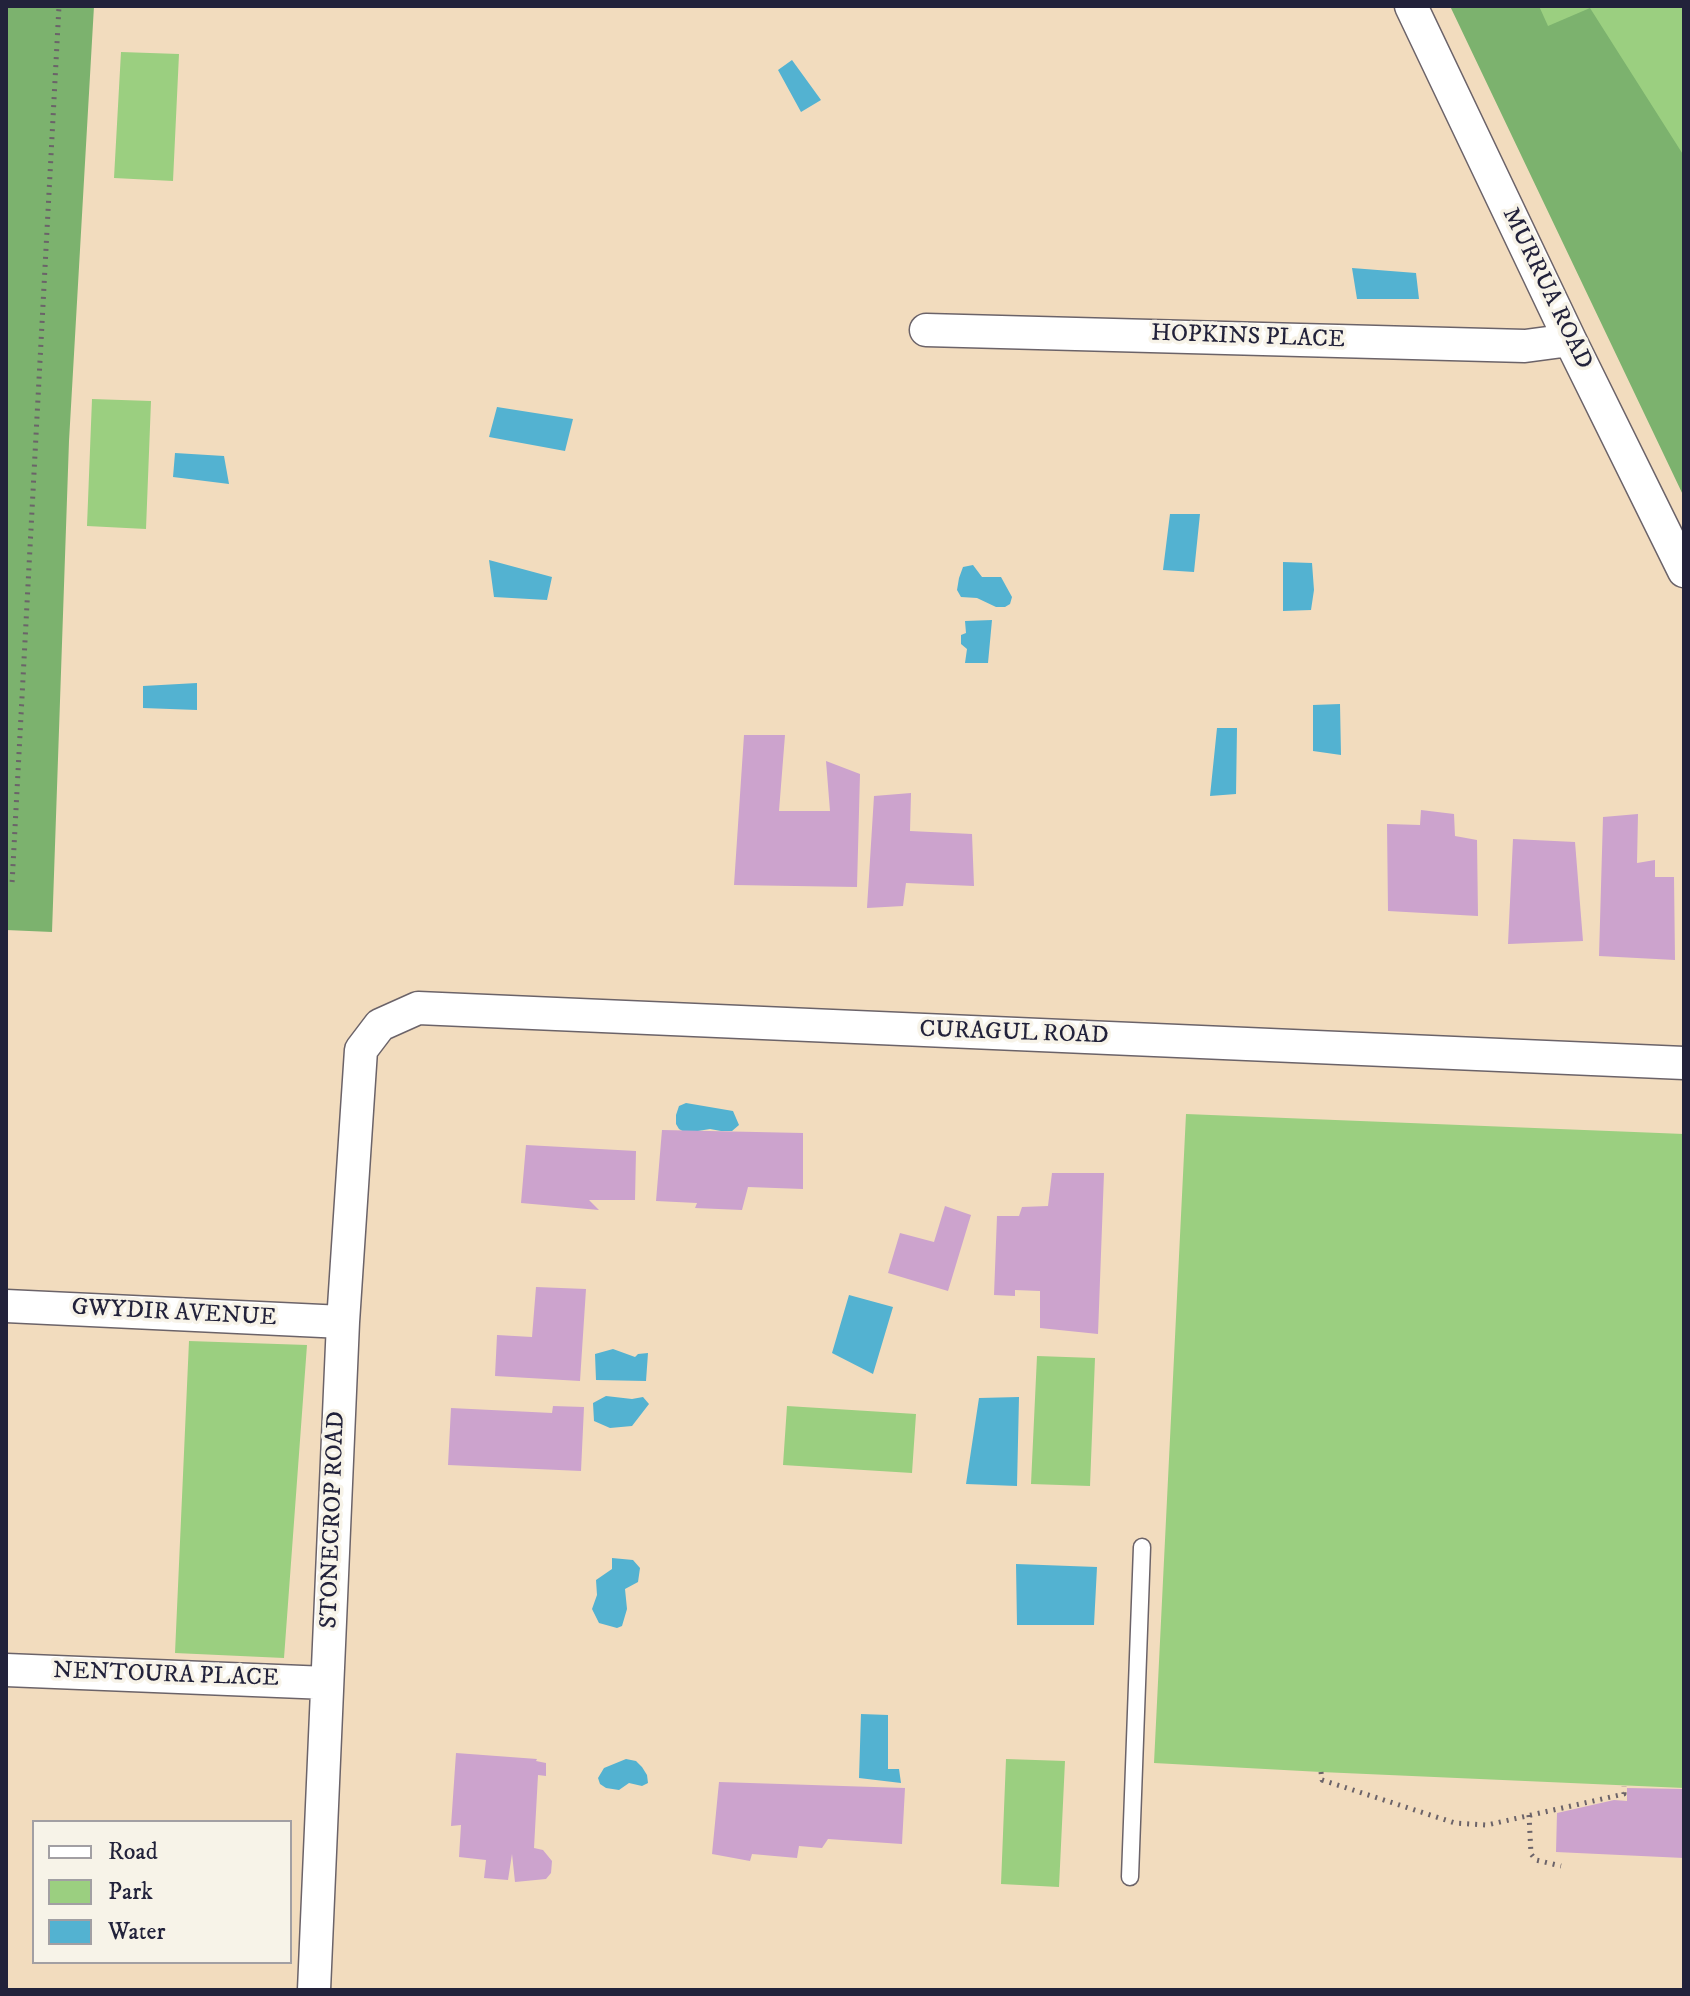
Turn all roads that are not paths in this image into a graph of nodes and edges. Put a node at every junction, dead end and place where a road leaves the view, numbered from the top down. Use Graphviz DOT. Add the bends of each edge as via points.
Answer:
graph roads {
  1 [pos="1411,6"];
  2 [pos="926,330"];
  3 [pos="1570,340"];
  4 [pos="1684,571"];
  5 [pos="361,1050"];
  6 [pos="1684,1063"];
  7 [pos="6,1306"];
  8 [pos="343,1322"];
  9 [pos="1142,1547"];
  10 [pos="6,1670"];
  11 [pos="327,1683"];
  12 [pos="1130,1877"];
  13 [pos="314,1990"];
  1 -- 3 [label="street, MURRUA ROAD"];
  2 -- 3 [label="street, HOPKINS PLACE" via="1525,346"];
  3 -- 4 [label="street, MURRUA ROAD"];
  5 -- 6 [label="street, CURAGUL ROAD" via="380,1025 418,1008"];
  5 -- 8 [label="street, STONECROP ROAD"];
  7 -- 8 [label="street, GWYDIR AVENUE"];
  8 -- 11 [label="street, STONECROP ROAD"];
  9 -- 12 [label="lane"];
  10 -- 11 [label="street, NENTOURA PLACE"];
  11 -- 13 [label="street, STONECROP ROAD"];
}
